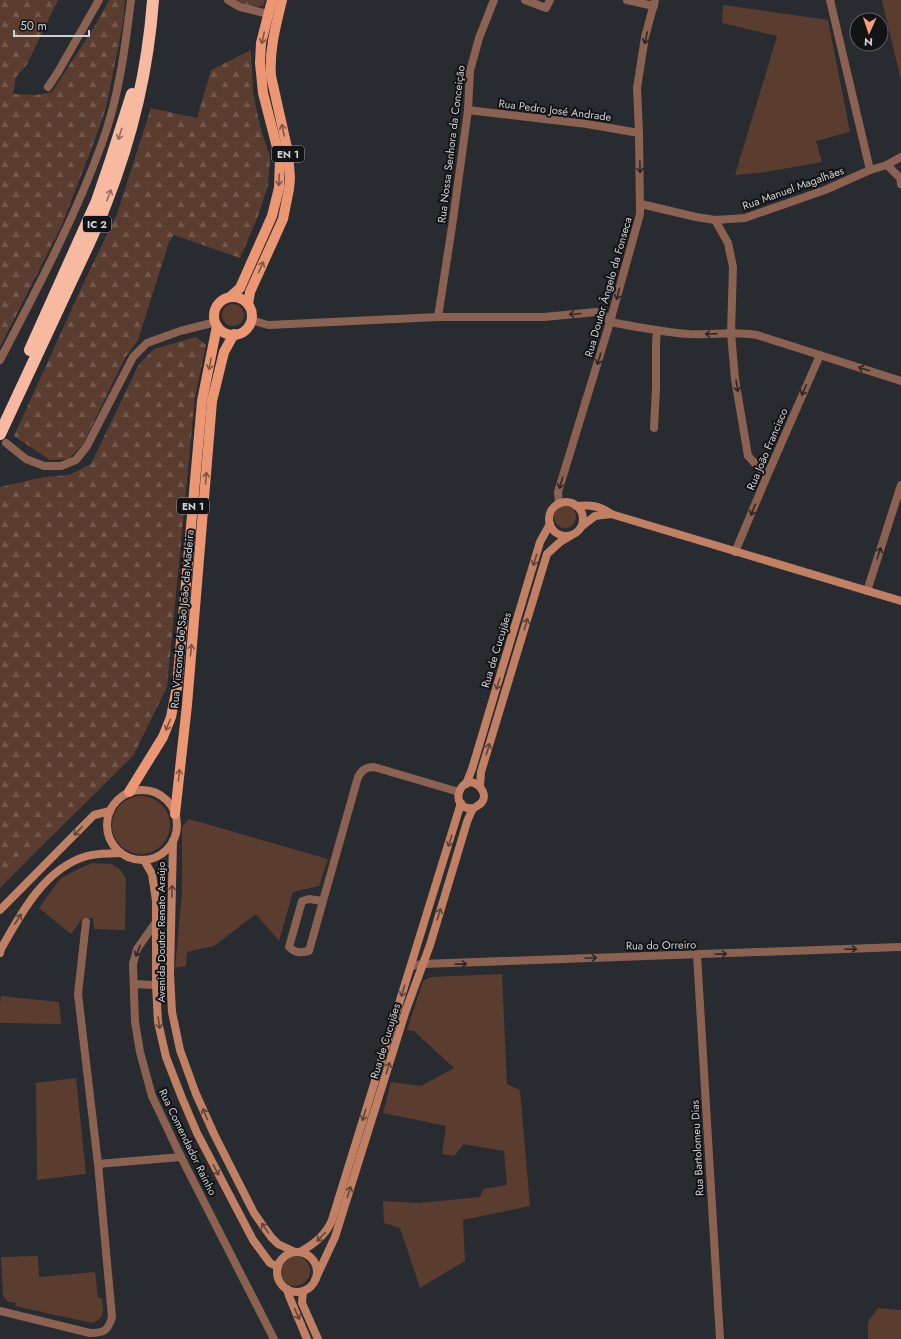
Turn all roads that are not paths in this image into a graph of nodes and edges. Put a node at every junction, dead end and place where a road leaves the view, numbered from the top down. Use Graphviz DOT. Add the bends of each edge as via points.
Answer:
graph roads {
  1 [pos="99,0"];
  2 [pos="131,0"];
  3 [pos="147,0"];
  4 [pos="153,0"];
  5 [pos="228,0"];
  6 [pos="272,0"];
  7 [pos="282,0"];
  8 [pos="493,0"];
  9 [pos="525,0"];
  10 [pos="550,0"];
  11 [pos="627,0"];
  12 [pos="830,0"];
  13 [pos="654,3"];
  14 [pos="268,14"];
  15 [pos="48,87"];
  16 [pos="468,110"];
  17 [pos="639,133"];
  18 [pos="901,157"];
  19 [pos="887,165"];
  20 [pos="870,170"];
  21 [pos="901,184"];
  22 [pos="641,204"];
  23 [pos="715,220"];
  24 [pos="230,297"];
  25 [pos="248,304"];
  26 [pos="438,317"];
  27 [pos="251,320"];
  28 [pos="610,322"];
  29 [pos="216,324"];
  30 [pos="657,331"];
  31 [pos="731,333"];
  32 [pos="234,334"];
  33 [pos="820,354"];
  34 [pos="0,360"];
  35 [pos="901,381"];
  36 [pos="0,415"];
  37 [pos="654,428"];
  38 [pos="3,438"];
  39 [pos="767,476"];
  40 [pos="901,485"];
  41 [pos="559,504"];
  42 [pos="576,506"];
  43 [pos="611,514"];
  44 [pos="550,524"];
  45 [pos="582,526"];
  46 [pos="570,536"];
  47 [pos="735,552"];
  48 [pos="867,590"];
  49 [pos="901,601"];
  50 [pos="466,784"];
  51 [pos="480,786"];
  52 [pos="129,792"];
  53 [pos="458,792"];
  54 [pos="461,803"];
  55 [pos="474,808"];
  56 [pos="110,811"];
  57 [pos="175,814"];
  58 [pos="173,841"];
  59 [pos="120,853"];
  60 [pos="144,860"];
  61 [pos="323,901"];
  62 [pos="0,910"];
  63 [pos="86,922"];
  64 [pos="156,922"];
  65 [pos="901,947"];
  66 [pos="0,953"];
  67 [pos="697,955"];
  68 [pos="422,964"];
  69 [pos="411,966"];
  70 [pos="134,984"];
  71 [pos="156,985"];
  72 [pos="181,1157"];
  73 [pos="98,1164"];
  74 [pos="297,1252"];
  75 [pos="278,1267"];
  76 [pos="315,1280"];
  77 [pos="287,1289"];
  78 [pos="303,1291"];
  79 [pos="0,1311"];
  80 [pos="274,1339"];
  81 [pos="307,1339"];
  82 [pos="318,1339"];
  83 [pos="720,1339"];
  1 -- 15 [label="street"];
  2 -- 34 [label="street" via="117,89 103,142 61,243"];
  3 -- 36 [label="highway, IC 2, one-way" via="131,98 97,201"];
  38 -- 4 [label="highway, IC 2, one-way" via="119,169 142,87"];
  5 -- 14 [label="street" via="240,7"];
  6 -- 14 [label="main road, EN 1"];
  25 -- 7 [label="main road, EN 1, one-way" via="250,292 283,219 289,189 288,152 270,65 272,43"];
  8 -- 16 [label="street, Rua Nossa Senhora da Conceição" via="470,71"];
  9 -- 10 [label="street" via="546,8"];
  11 -- 13 [label="street"];
  12 -- 20 [label="street"];
  13 -- 17 [label="street, Rua Doutor Ângelo da Fonseca, one-way" via="637,88"];
  14 -- 24 [label="main road, EN 1, one-way" via="261,43 260,63 263,93 280,160 279,188 272,216 240,288"];
  16 -- 17 [label="street, Rua Pedro José Andrade"];
  16 -- 26 [label="street, Rua Nossa Senhora da Conceição"];
  17 -- 22 [label="street, Rua Doutor Ângelo da Fonseca, one-way"];
  18 -- 19 [label="street, Rua Manuel Magalhães"];
  19 -- 20 [label="street, Rua Manuel Magalhães"];
  19 -- 21 [label="street" via="900,178"];
  20 -- 23 [label="street, Rua Manuel Magalhães" via="825,190 745,218"];
  22 -- 23 [label="street, Rua Manuel Magalhães"];
  22 -- 28 [label="street, Rua Doutor Ângelo da Fonseca, one-way"];
  23 -- 31 [label="street" via="728,243 733,267"];
  24 -- 25 [label="main road" via="241,298"];
  24 -- 29 [label="main road, EN 1" via="217,306"];
  25 -- 27 [label="main road, EN 1"];
  26 -- 27 [label="street" via="268,325"];
  28 -- 26 [label="street, one-way" via="604,315 596,312 544,317"];
  27 -- 32 [label="main road, EN 1" via="245,330"];
  28 -- 30 [label="street"];
  28 -- 41 [label="street, Rua Doutor Ângelo da Fonseca, one-way" via="558,492"];
  29 -- 32 [label="main road" via="223,331"];
  29 -- 38 [label="street" via="147,343 133,357 87,446 76,460 61,466 44,466 26,459"];
  29 -- 52 [label="main road, Rua Visconde de São João da Madeira / EN 1, one-way" via="202,401 177,687 171,717 163,738"];
  31 -- 30 [label="street, one-way" via="691,334"];
  30 -- 37 [label="street"];
  31 -- 33 [label="street" via="757,335"];
  31 -- 39 [label="street, one-way" via="735,379 748,456"];
  57 -- 32 [label="main road, Rua Visconde de São João da Madeira / EN 1, one-way" via="187,705 212,401 224,352"];
  35 -- 33 [label="street, one-way"];
  33 -- 39 [label="street, Rua João Francisco, one-way"];
  39 -- 47 [label="street, Rua João Francisco, one-way"];
  48 -- 40 [label="street, one-way"];
  41 -- 42 [label="street" via="567,502"];
  41 -- 44 [label="street" via="551,511"];
  42 -- 43 [label="street" via="590,505"];
  42 -- 45 [label="street" via="583,514"];
  43 -- 45 [label="street" via="595,516"];
  43 -- 47 [label="street"];
  44 -- 46 [label="street" via="559,534"];
  44 -- 50 [label="street, Rua de Cucujães, one-way" via="540,542"];
  45 -- 46 [label="street"];
  51 -- 46 [label="street, Rua de Cucujães, one-way" via="481,772 547,554"];
  47 -- 48 [label="street"];
  48 -- 49 [label="street"];
  50 -- 51 [label="street" via="474,783"];
  50 -- 53 [label="street, Rua de Cucujães"];
  51 -- 55 [label="street, Rua de Cucujães" via="484,793 483,801"];
  52 -- 56 [label="street, Rua Visconde de São João da Madeira" via="115,801"];
  52 -- 57 [label="street" via="151,791 162,796"];
  53 -- 54 [label="street"];
  53 -- 61 [label="street" via="374,767 362,770"];
  54 -- 55 [label="street" via="467,808"];
  54 -- 69 [label="street, Rua de Cucujães, one-way"];
  68 -- 55 [label="street, Rua de Cucujães, one-way" via="467,822"];
  56 -- 59 [label="street" via="107,822 108,834"];
  56 -- 62 [label="street, one-way" via="94,815"];
  57 -- 58 [label="street, Rua Visconde de São João da Madeira" via="177,826"];
  58 -- 60 [label="street" via="161,854"];
  74 -- 58 [label="street, Avenida Doutor Renato Araújo, one-way" via="278,1244 254,1213 214,1134 180,1050 172,1012 170,974"];
  59 -- 60 [label="street"];
  66 -- 59 [label="street, one-way" via="17,920 53,875 66,865 85,857"];
  60 -- 64 [label="street, Avenida Doutor Renato Araújo" via="152,874"];
  61 -- 61 [label="street" via="302,901 289,946 293,951 309,951"];
  63 -- 73 [label="street" via="78,994"];
  64 -- 70 [label="street, Rua Comendador Rainho, one-way" via="138,948 134,964"];
  64 -- 71 [label="street, Avenida Doutor Renato Araújo"];
  67 -- 65 [label="street, Rua do Orreiro, one-way"];
  68 -- 67 [label="street, Rua do Orreiro, one-way"];
  67 -- 83 [label="street, Rua Bartolomeu Dias"];
  68 -- 69 [label="street, Rua do Orreiro"];
  76 -- 68 [label="street, Rua de Cucujães, one-way" via="335,1237"];
  69 -- 74 [label="street, Rua de Cucujães, one-way" via="332,1220 321,1237"];
  70 -- 71 [label="street"];
  70 -- 72 [label="street, Rua Comendador Rainho" via="135,1022 140,1052 152,1096"];
  71 -- 75 [label="street, Avenida Doutor Renato Araújo, one-way" via="158,1022 166,1057 197,1133 253,1240 270,1263"];
  72 -- 73 [label="street"];
  72 -- 80 [label="street, Rua Comendador Rainho"];
  73 -- 79 [label="street" via="112,1317 109,1327 101,1333 90,1333"];
  74 -- 75 [label="street" via="284,1257"];
  74 -- 76 [label="street, Avenida Doutor Renato Araújo" via="309,1256 314,1263"];
  75 -- 77 [label="street" via="279,1281"];
  76 -- 78 [label="street"];
  77 -- 78 [label="street"];
  77 -- 81 [label="street, one-way"];
  78 -- 82 [label="street" via="302,1303"];
}
